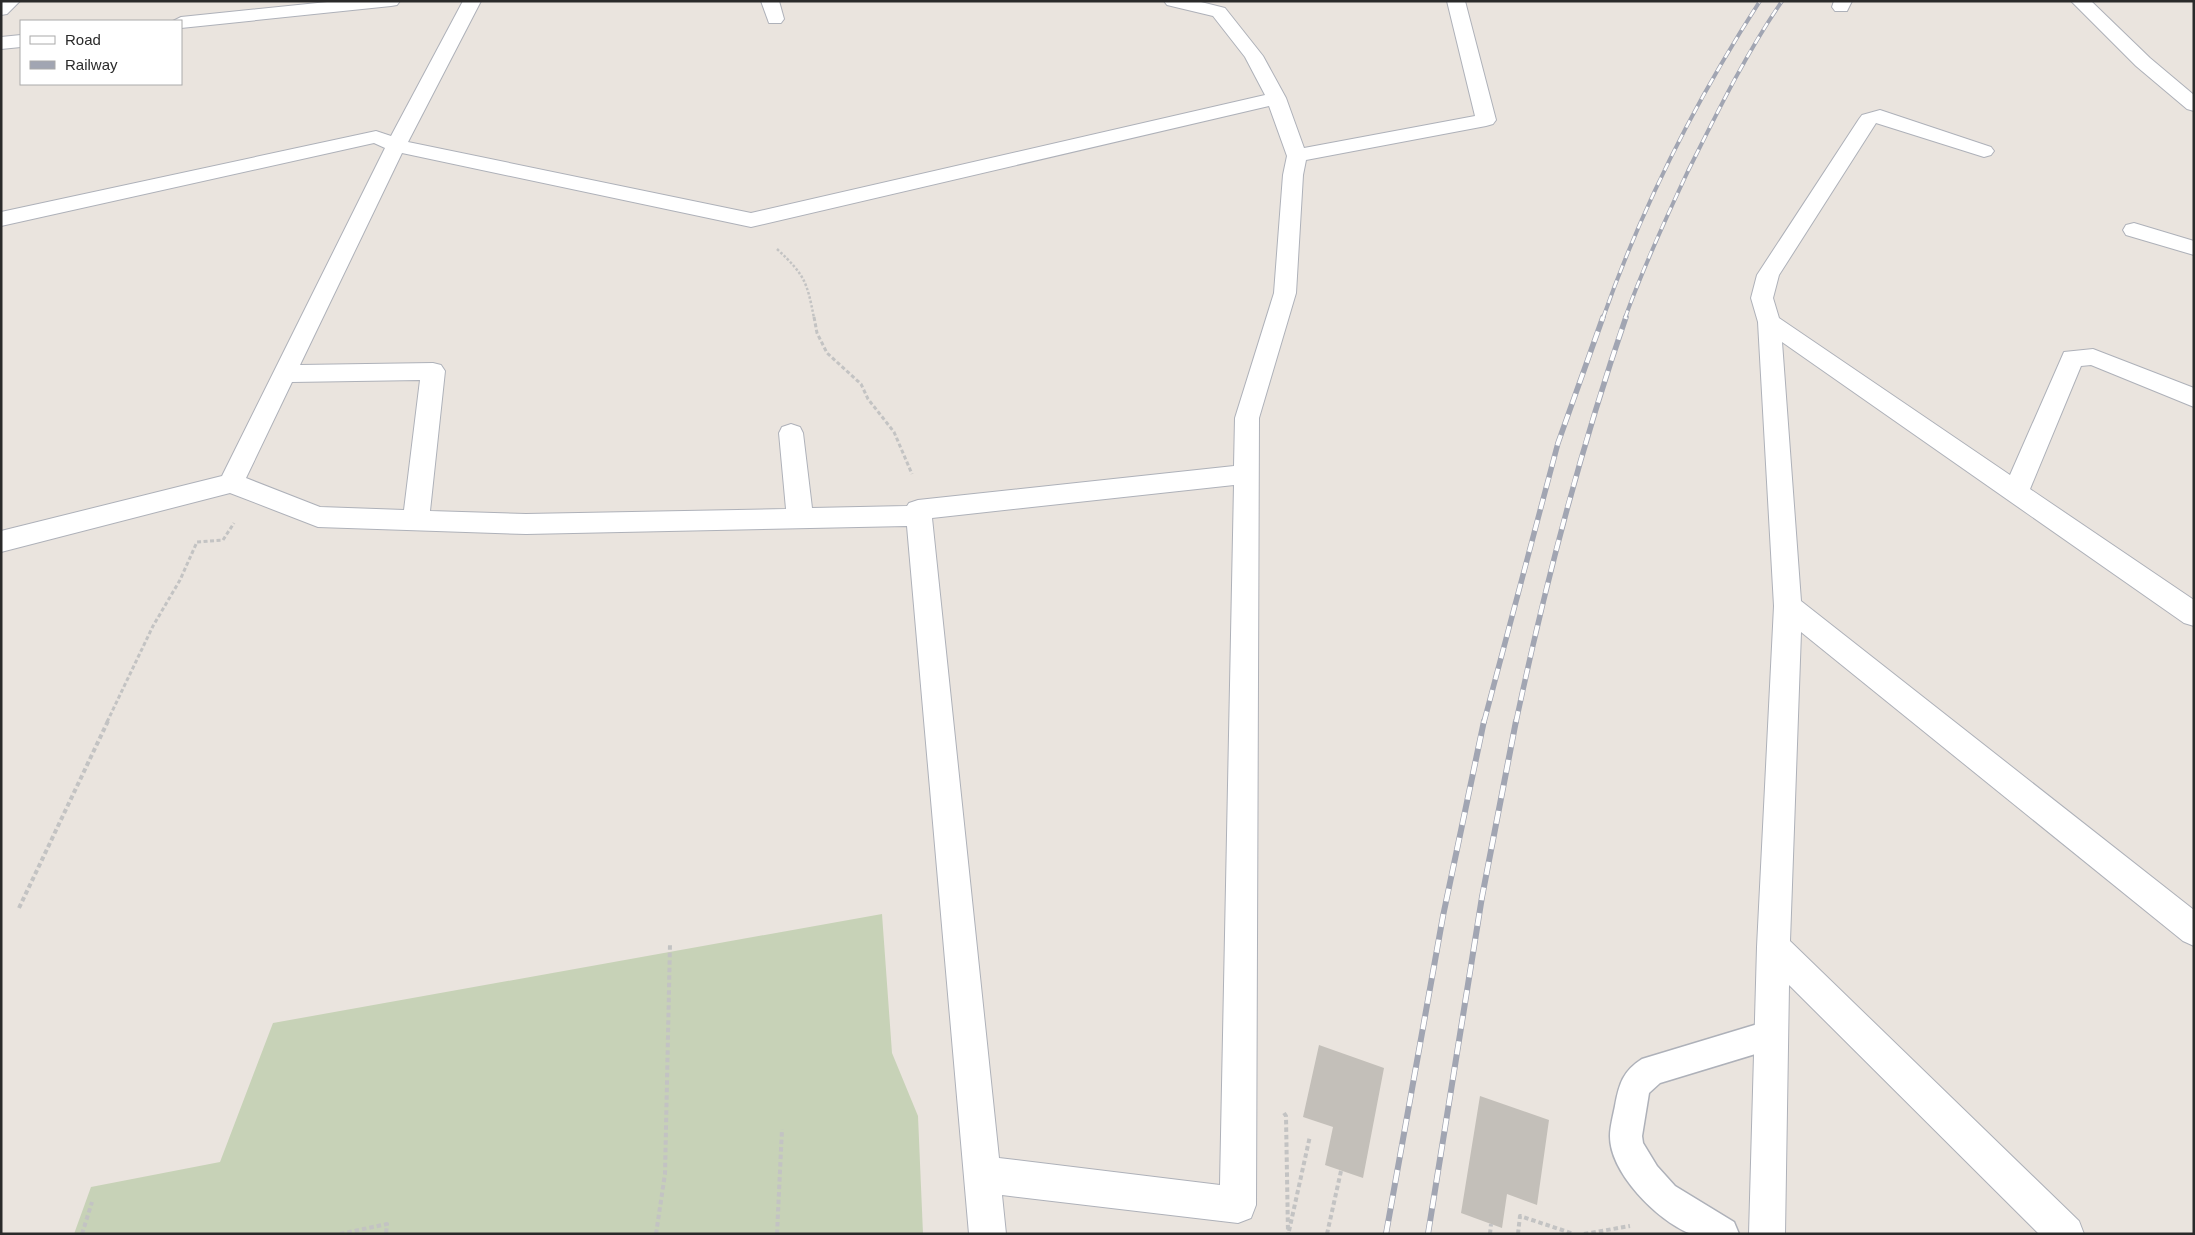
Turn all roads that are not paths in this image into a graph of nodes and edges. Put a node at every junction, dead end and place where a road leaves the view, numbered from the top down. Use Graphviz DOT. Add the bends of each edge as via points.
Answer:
graph roads {
  1 [pos="11,1"];
  2 [pos="391,1"];
  3 [pos="472,1"];
  4 [pos="770,1"];
  5 [pos="1173,1"];
  6 [pos="1456,1"];
  7 [pos="2080,1"];
  8 [pos="1,10"];
  9 [pos="775,19"];
  10 [pos="182,23"];
  11 [pos="20,41"];
  12 [pos="1,43"];
  13 [pos="1276,98"];
  14 [pos="2194,105"];
  15 [pos="396,145"];
  16 [pos="1984,151"];
  17 [pos="1297,156"];
  18 [pos="1,219"];
  19 [pos="2134,230"];
  20 [pos="2194,248"];
  21 [pos="1769,322"];
  22 [pos="284,374"];
  23 [pos="2194,398"];
  24 [pos="791,433"];
  25 [pos="1246,474"];
  26 [pos="231,483"];
  27 [pos="2016,492"];
  28 [pos="918,510"];
  29 [pos="800,519"];
  30 [pos="416,521"];
  31 [pos="1,542"];
  32 [pos="1788,606"];
  33 [pos="2194,615"];
  34 [pos="2194,930"];
  35 [pos="1773,947"];
  36 [pos="1771,1035"];
  37 [pos="982,1174"];
  38 [pos="988,1234"];
  39 [pos="1722,1234"];
  40 [pos="1766,1234"];
  41 [pos="2066,1234"];
  1 -- 8 [label="street"];
  2 -- 10 [label="street"];
  3 -- 15 [label="street"];
  4 -- 9 [label="street"];
  5 -- 13 [label="street" via="1219,12 1254,56"];
  6 -- 17 [label="street" via="1486,120"];
  7 -- 14 [label="street" via="2143,62"];
  11 -- 12 [label="street"];
  13 -- 15 [label="street" via="751,220"];
  13 -- 17 [label="street"];
  15 -- 18 [label="street" via="376,137"];
  15 -- 22 [label="street"];
  16 -- 21 [label="street" via="1880,116 1869,119 1768,276 1762,298"];
  17 -- 25 [label="street" via="1285,293 1247,418"];
  19 -- 20 [label="street"];
  21 -- 27 [label="street"];
  21 -- 32 [label="street"];
  22 -- 26 [label="street"];
  22 -- 30 [label="street" via="433,370"];
  23 -- 27 [label="street" via="2093,356 2072,358"];
  24 -- 29 [label="street"];
  25 -- 28 [label="street"];
  25 -- 37 [label="street" via="1238,1205"];
  26 -- 30 [label="street" via="318,517"];
  26 -- 31 [label="street"];
  27 -- 33 [label="street"];
  29 -- 30 [label="street" via="526,524"];
  29 -- 37 [label="street" via="919,516"];
  32 -- 34 [label="street"];
  32 -- 35 [label="street"];
  35 -- 36 [label="street"];
  35 -- 41 [label="street"];
  36 -- 39 [label="lane" via="1653,1070 1639,1080 1633,1093 1626,1136 1628,1148 1644,1178 1663,1198"];
  36 -- 40 [label="street"];
  37 -- 38 [label="street"];
}
